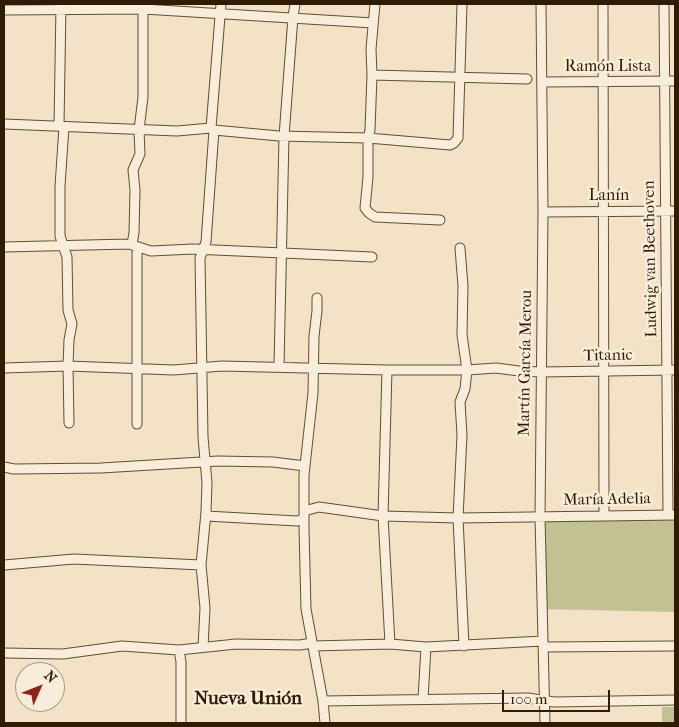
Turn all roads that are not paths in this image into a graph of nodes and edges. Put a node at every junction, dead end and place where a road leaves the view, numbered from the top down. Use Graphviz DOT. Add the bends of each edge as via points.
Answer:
graph roads {
  1 [pos="220,4"];
  2 [pos="295,4"];
  3 [pos="375,4"];
  4 [pos="462,4"];
  5 [pos="541,4"];
  6 [pos="603,4"];
  7 [pos="664,4"];
  8 [pos="61,6"];
  9 [pos="143,6"];
  10 [pos="4,10"];
  11 [pos="220,14"];
  12 [pos="293,17"];
  13 [pos="373,23"];
  14 [pos="372,76"];
  15 [pos="460,77"];
  16 [pos="527,79"];
  17 [pos="664,81"];
  18 [pos="675,81"];
  19 [pos="542,82"];
  20 [pos="602,82"];
  21 [pos="4,124"];
  22 [pos="62,126"];
  23 [pos="213,129"];
  24 [pos="139,130"];
  25 [pos="284,136"];
  26 [pos="368,138"];
  27 [pos="603,211"];
  28 [pos="665,211"];
  29 [pos="675,211"];
  30 [pos="544,212"];
  31 [pos="440,220"];
  32 [pos="63,245"];
  33 [pos="135,246"];
  34 [pos="4,247"];
  35 [pos="460,248"];
  36 [pos="204,249"];
  37 [pos="281,252"];
  38 [pos="372,257"];
  39 [pos="317,298"];
  40 [pos="68,366"];
  41 [pos="279,366"];
  42 [pos="314,367"];
  43 [pos="4,368"];
  44 [pos="202,368"];
  45 [pos="137,369"];
  46 [pos="387,370"];
  47 [pos="467,370"];
  48 [pos="672,370"];
  49 [pos="605,371"];
  50 [pos="540,372"];
  51 [pos="69,423"];
  52 [pos="137,424"];
  53 [pos="206,462"];
  54 [pos="305,466"];
  55 [pos="4,467"];
  56 [pos="304,515"];
  57 [pos="671,515"];
  58 [pos="206,516"];
  59 [pos="383,516"];
  60 [pos="604,516"];
  61 [pos="540,517"];
  62 [pos="458,518"];
  63 [pos="4,565"];
  64 [pos="201,565"];
  65 [pos="312,644"];
  66 [pos="390,644"];
  67 [pos="544,644"];
  68 [pos="464,646"];
  69 [pos="675,646"];
  70 [pos="203,647"];
  71 [pos="426,647"];
  72 [pos="179,650"];
  73 [pos="4,653"];
  74 [pos="423,699"];
  75 [pos="545,700"];
  76 [pos="675,700"];
  77 [pos="323,701"];
  78 [pos="181,723"];
  79 [pos="325,723"];
  80 [pos="545,723"];
  1 -- 11 [label="street"];
  2 -- 12 [label="street"];
  3 -- 13 [label="street"];
  4 -- 15 [label="street"];
  5 -- 19 [label="street, Martín García Merou"];
  6 -- 20 [label="street"];
  7 -- 17 [label="street, Ludwig van Beethoven"];
  8 -- 9 [label="street"];
  8 -- 10 [label="street"];
  8 -- 22 [label="street"];
  9 -- 11 [label="street"];
  9 -- 24 [label="street" via="143,97"];
  11 -- 12 [label="street"];
  11 -- 23 [label="street"];
  12 -- 13 [label="street"];
  12 -- 25 [label="street"];
  13 -- 14 [label="street"];
  14 -- 15 [label="street"];
  14 -- 26 [label="street"];
  15 -- 16 [label="street"];
  15 -- 26 [label="street" via="458,138 454,143"];
  17 -- 18 [label="street, Ramón Lista"];
  17 -- 20 [label="street, Ramón Lista"];
  17 -- 28 [label="street, Ludwig van Beethoven"];
  19 -- 20 [label="street, Ramón Lista"];
  19 -- 30 [label="street, Martín García Merou"];
  20 -- 27 [label="street"];
  21 -- 22 [label="street"];
  22 -- 24 [label="street"];
  22 -- 32 [label="street" via="60,236"];
  23 -- 24 [label="street"];
  23 -- 25 [label="street"];
  23 -- 36 [label="street"];
  24 -- 33 [label="street" via="140,154 132,170"];
  25 -- 26 [label="street"];
  25 -- 37 [label="street"];
  26 -- 31 [label="street" via="365,208 369,213 375,217"];
  27 -- 28 [label="street, Lanín"];
  27 -- 30 [label="street, Lanín"];
  27 -- 49 [label="street"];
  28 -- 29 [label="street, Lanín"];
  28 -- 48 [label="street, Ludwig van Beethoven"];
  30 -- 50 [label="street, Martín García Merou"];
  32 -- 33 [label="street"];
  32 -- 34 [label="street"];
  32 -- 40 [label="street" via="67,257 68,310 72,324"];
  33 -- 36 [label="street" via="150,251"];
  33 -- 45 [label="street"];
  35 -- 47 [label="street" via="462,335"];
  36 -- 37 [label="street"];
  36 -- 44 [label="street" via="200,258"];
  37 -- 38 [label="street"];
  37 -- 41 [label="street"];
  39 -- 42 [label="street"];
  40 -- 43 [label="street, Titanic"];
  40 -- 45 [label="street, Titanic"];
  40 -- 51 [label="street"];
  41 -- 42 [label="street, Titanic"];
  41 -- 44 [label="street, Titanic"];
  42 -- 46 [label="street, Titanic"];
  42 -- 54 [label="street"];
  44 -- 45 [label="street, Titanic"];
  44 -- 53 [label="street"];
  45 -- 52 [label="street"];
  46 -- 47 [label="street, Titanic"];
  46 -- 59 [label="street"];
  47 -- 50 [label="street, Titanic" via="496,368"];
  47 -- 62 [label="street" via="460,402 462,435"];
  48 -- 49 [label="street, Titanic"];
  48 -- 57 [label="street, Ludwig van Beethoven"];
  49 -- 50 [label="street, Titanic"];
  49 -- 60 [label="street"];
  50 -- 61 [label="street, Martín García Merou"];
  53 -- 54 [label="street" via="273,462"];
  53 -- 55 [label="street" via="101,468"];
  53 -- 58 [label="street"];
  54 -- 56 [label="street"];
  56 -- 58 [label="street, María Adelia" via="288,520"];
  56 -- 59 [label="street, María Adelia" via="319,507"];
  56 -- 65 [label="street" via="306,609"];
  57 -- 60 [label="street, María Adelia"];
  58 -- 64 [label="street"];
  59 -- 62 [label="street, María Adelia"];
  59 -- 66 [label="street"];
  60 -- 61 [label="street, María Adelia"];
  61 -- 62 [label="street, María Adelia"];
  61 -- 67 [label="street, Martín García Merou"];
  62 -- 68 [label="street"];
  63 -- 64 [label="street" via="74,559"];
  64 -- 70 [label="street" via="205,608"];
  65 -- 66 [label="street"];
  65 -- 70 [label="street"];
  65 -- 77 [label="street"];
  66 -- 71 [label="street"];
  67 -- 68 [label="street"];
  67 -- 69 [label="street"];
  67 -- 75 [label="street, Martín García Merou"];
  68 -- 71 [label="street"];
  70 -- 72 [label="street"];
  71 -- 74 [label="street"];
  72 -- 73 [label="street" via="122,646 63,654"];
  72 -- 78 [label="street" via="182,662"];
  74 -- 75 [label="street"];
  74 -- 77 [label="street"];
  75 -- 76 [label="street"];
  75 -- 80 [label="street, Martín García Merou"];
  77 -- 79 [label="street"];
}
